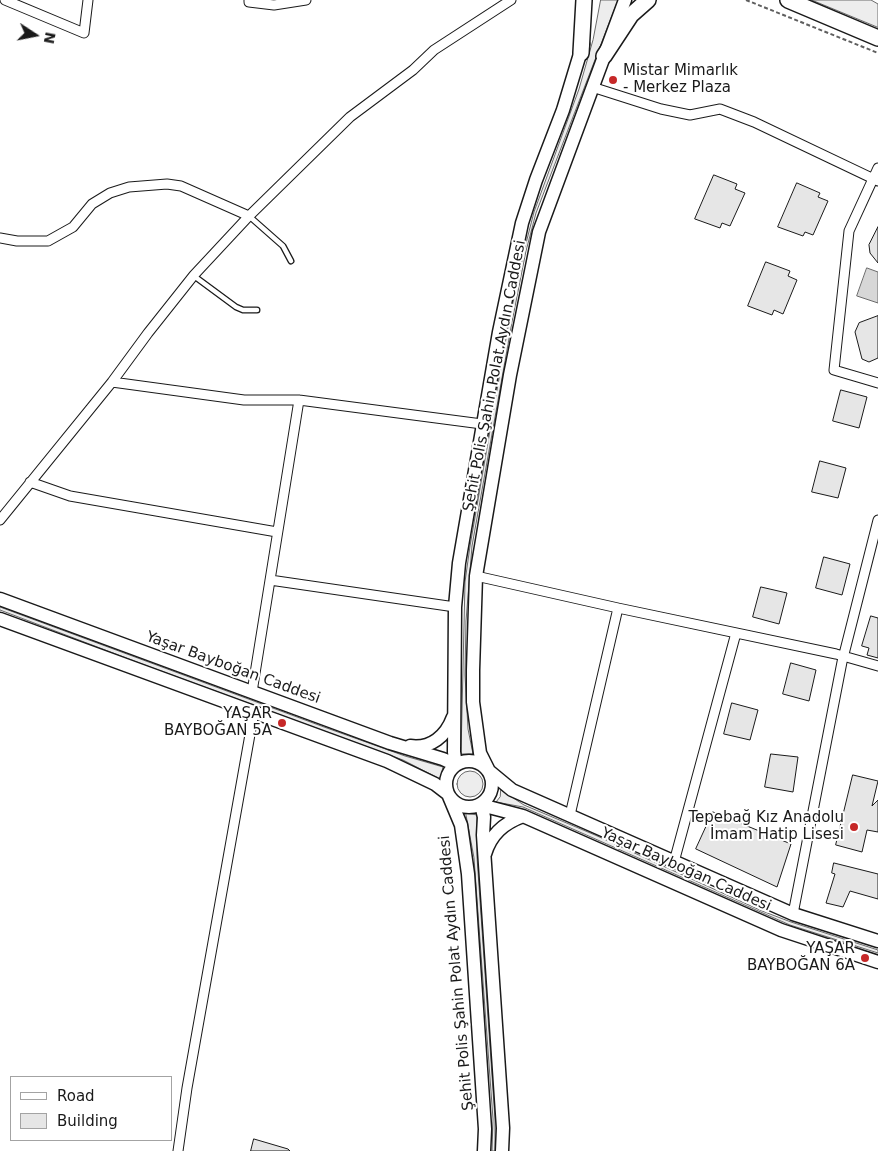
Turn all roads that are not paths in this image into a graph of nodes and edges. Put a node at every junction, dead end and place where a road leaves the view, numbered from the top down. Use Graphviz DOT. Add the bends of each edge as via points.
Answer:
graph roads {
  1 [pos="5,0"];
  2 [pos="88,0"];
  3 [pos="249,0"];
  4 [pos="306,0"];
  5 [pos="511,0"];
  6 [pos="584,0"];
  7 [pos="590,0"];
  8 [pos="625,0"];
  9 [pos="648,0"];
  10 [pos="788,0"];
  11 [pos="878,38"];
  12 [pos="581,53"];
  13 [pos="604,56"];
  14 [pos="592,87"];
  15 [pos="878,168"];
  16 [pos="875,180"];
  17 [pos="249,216"];
  18 [pos="0,238"];
  19 [pos="291,262"];
  20 [pos="194,275"];
  21 [pos="257,310"];
  22 [pos="112,382"];
  23 [pos="878,383"];
  24 [pos="298,400"];
  25 [pos="482,424"];
  26 [pos="30,482"];
  27 [pos="0,520"];
  28 [pos="878,520"];
  29 [pos="277,532"];
  30 [pos="476,576"];
  31 [pos="270,580"];
  32 [pos="0,599"];
  33 [pos="456,607"];
  34 [pos="618,608"];
  35 [pos="0,619"];
  36 [pos="736,633"];
  37 [pos="843,656"];
  38 [pos="878,666"];
  39 [pos="252,692"];
  40 [pos="254,712"];
  41 [pos="455,712"];
  42 [pos="390,743"];
  43 [pos="456,765"];
  44 [pos="489,771"];
  45 [pos="448,794"];
  46 [pos="481,805"];
  47 [pos="570,815"];
  48 [pos="523,816"];
  49 [pos="484,859"];
  50 [pos="674,862"];
  51 [pos="793,914"];
  52 [pos="878,941"];
  53 [pos="878,962"];
  54 [pos="178,1151"];
  55 [pos="484,1151"];
  56 [pos="502,1151"];
  1 -- 2 [label="street" via="84,33"];
  3 -- 4 [label="street" via="274,5"];
  5 -- 17 [label="street" via="434,50 413,70 350,117"];
  6 -- 12 [label="main road"];
  7 -- 12 [label="main road, Şehit Polis Şahin Polat Aydın Caddesi"];
  8 -- 13 [label="main road, Şehit Polis Şahin Polat Aydın Caddesi"];
  9 -- 13 [label="main road" via="631,15"];
  10 -- 11 [label="main road"];
  12 -- 25 [label="main road, Şehit Polis Şahin Polat Aydın Caddesi" via="522,223"];
  13 -- 14 [label="main road, Şehit Polis Şahin Polat Aydın Caddesi"];
  14 -- 16 [label="street" via="690,115 720,109"];
  14 -- 30 [label="main road, Şehit Polis Şahin Polat Aydın Caddesi" via="539,232 510,375"];
  15 -- 16 [label="street"];
  16 -- 23 [label="street" via="849,231 834,370"];
  17 -- 18 [label="street" via="181,186 129,187 92,204 74,227 48,241"];
  17 -- 19 [label="lane" via="283,246"];
  17 -- 20 [label="street"];
  20 -- 21 [label="lane" via="236,307"];
  20 -- 22 [label="street"];
  22 -- 24 [label="street" via="244,400"];
  22 -- 26 [label="street"];
  24 -- 25 [label="street"];
  24 -- 29 [label="street"];
  25 -- 33 [label="main road, Şehit Polis Şahin Polat Aydın Caddesi" via="465,519"];
  26 -- 27 [label="street"];
  26 -- 29 [label="street" via="70,496"];
  28 -- 37 [label="street"];
  29 -- 31 [label="street"];
  30 -- 34 [label="street"];
  30 -- 44 [label="main road, Şehit Polis Şahin Polat Aydın Caddesi" via="473,702 480,753"];
  31 -- 33 [label="street"];
  31 -- 39 [label="street"];
  32 -- 39 [label="main road, Yaşar Bayboğan Caddesi"];
  33 -- 41 [label="main road, Şehit Polis Şahin Polat Aydın Caddesi"];
  34 -- 36 [label="street"];
  34 -- 47 [label="street"];
  35 -- 40 [label="main road"];
  36 -- 37 [label="street"];
  36 -- 50 [label="street"];
  37 -- 38 [label="street"];
  37 -- 51 [label="street"];
  39 -- 42 [label="main road, Yaşar Bayboğan Caddesi"];
  40 -- 45 [label="main road" via="386,761 435,784"];
  40 -- 54 [label="street"];
  41 -- 42 [label="main road" via="436,742 420,748"];
  41 -- 43 [label="main road, Şehit Polis Şahin Polat Aydın Caddesi"];
  42 -- 43 [label="main road, Yaşar Bayboğan Caddesi"];
  43 -- 44 [label="main road" via="477,762"];
  43 -- 45 [label="main road" via="447,778"];
  44 -- 46 [label="main road" via="492,792"];
  44 -- 47 [label="main road, Yaşar Bayboğan Caddesi" via="512,790"];
  45 -- 46 [label="main road" via="453,801 467,808"];
  45 -- 55 [label="main road, Şehit Polis Şahin Polat Aydın Caddesi" via="461,825 468,874"];
  46 -- 48 [label="main road, Yaşar Bayboğan Caddesi"];
  46 -- 49 [label="main road"];
  47 -- 50 [label="main road, Yaşar Bayboğan Caddesi"];
  48 -- 49 [label="main road" via="506,824 493,836"];
  48 -- 53 [label="main road, Yaşar Bayboğan Caddesi" via="781,930"];
  49 -- 56 [label="main road"];
  50 -- 51 [label="main road, Yaşar Bayboğan Caddesi"];
  51 -- 52 [label="main road, Yaşar Bayboğan Caddesi"];
}
